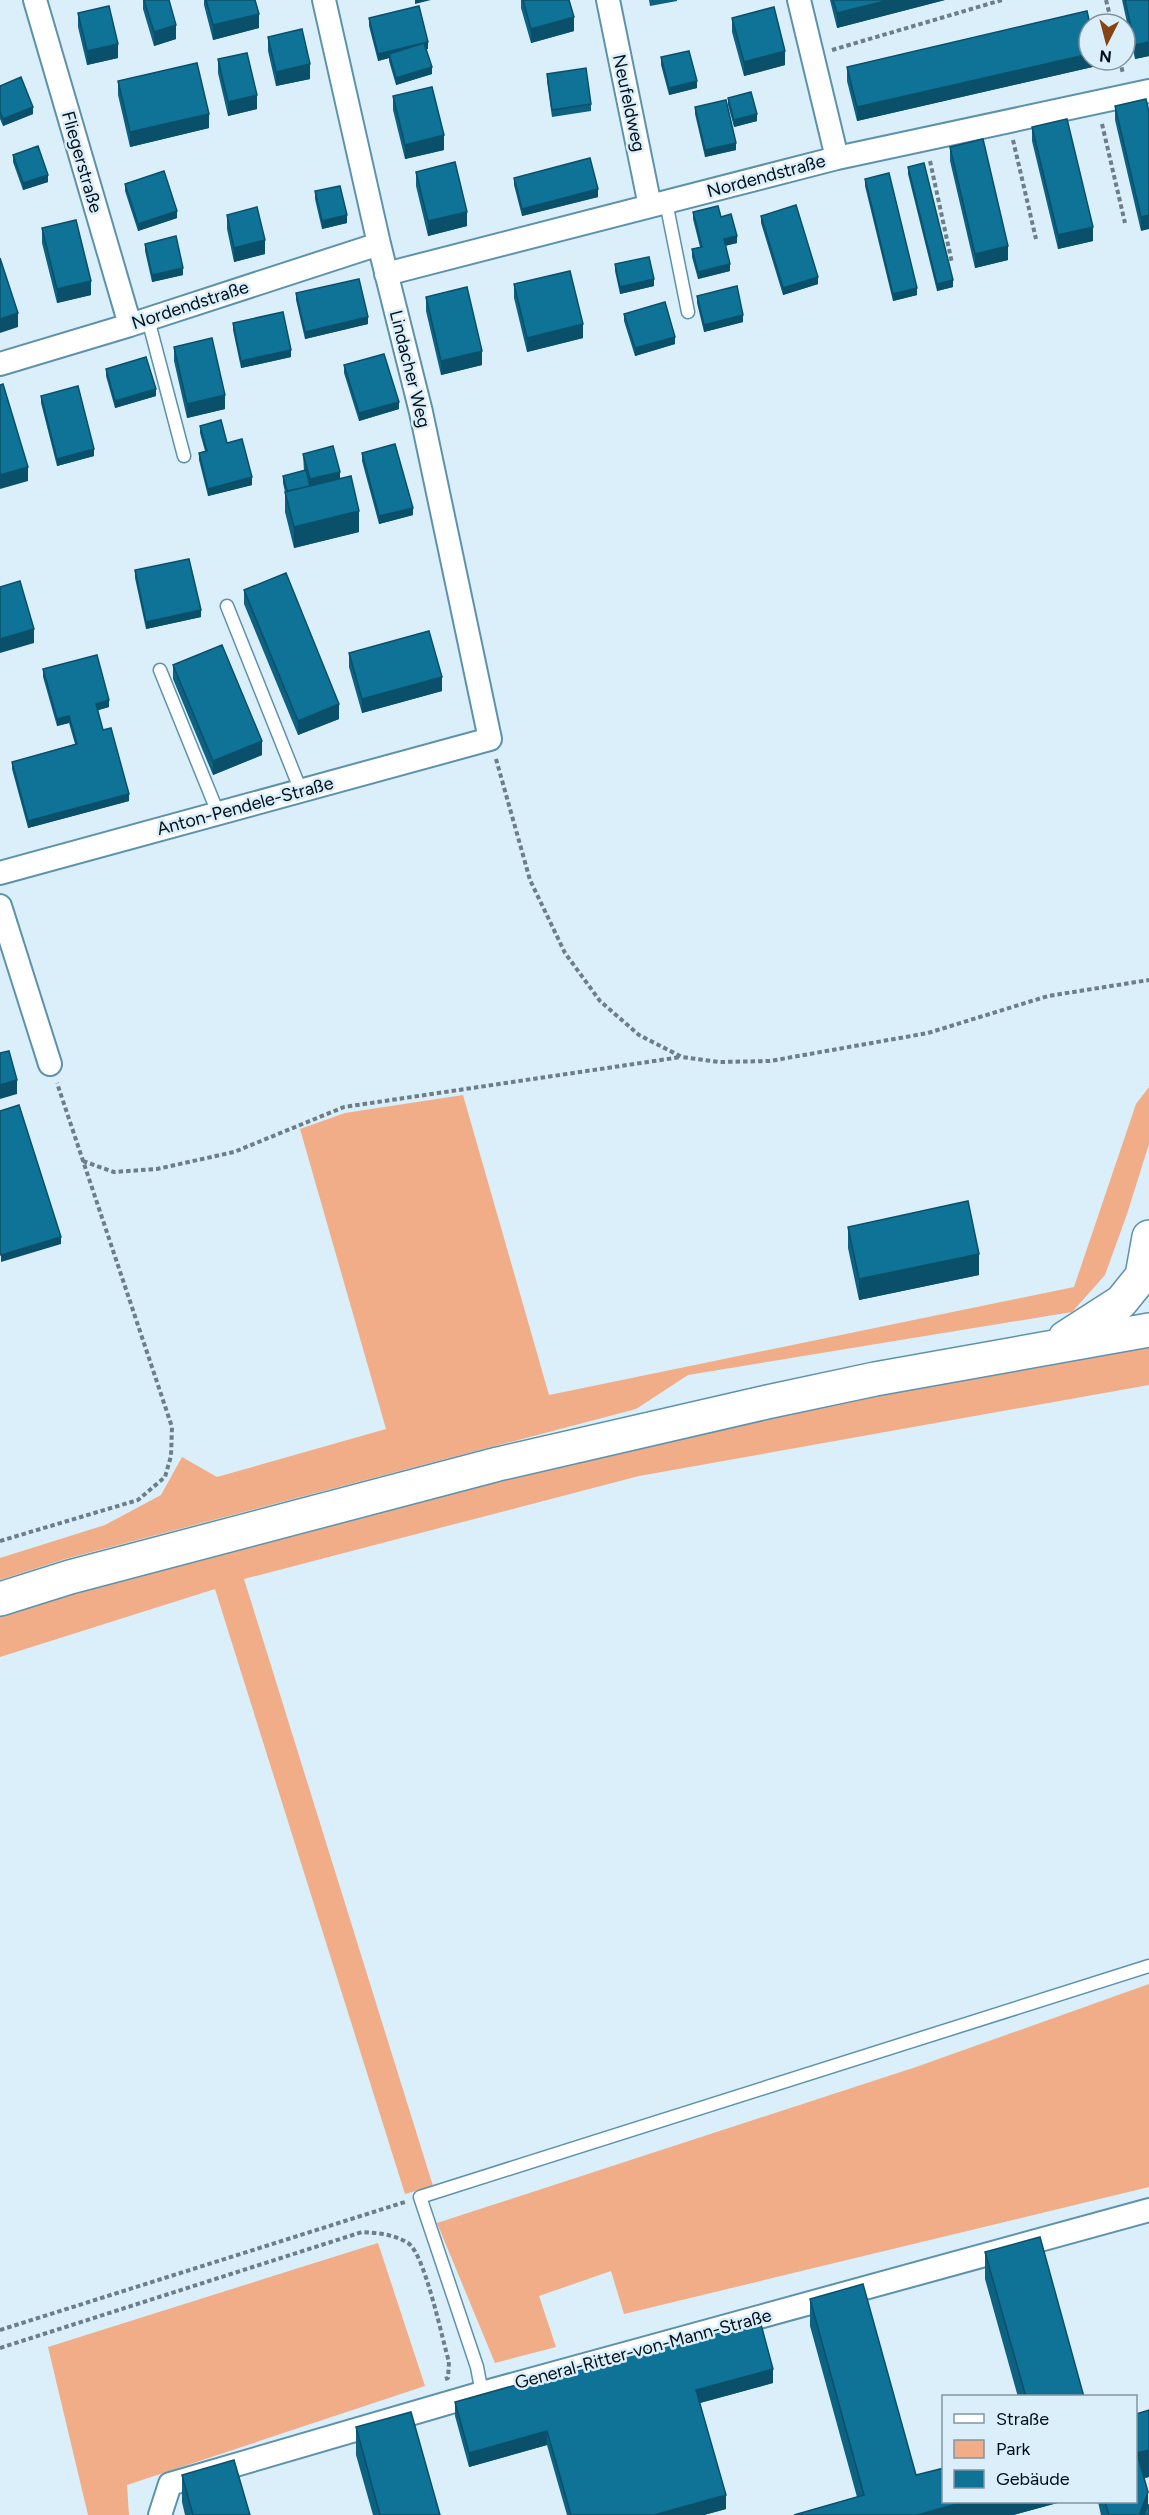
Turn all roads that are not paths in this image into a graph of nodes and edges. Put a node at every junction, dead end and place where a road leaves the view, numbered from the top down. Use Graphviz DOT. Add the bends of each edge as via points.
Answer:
graph roads {
  1 [pos="35,0"];
  2 [pos="324,0"];
  3 [pos="608,0"];
  4 [pos="799,0"];
  5 [pos="1149,91"];
  6 [pos="837,158"];
  7 [pos="658,204"];
  8 [pos="379,244"];
  9 [pos="386,274"];
  10 [pos="688,312"];
  11 [pos="139,322"];
  12 [pos="0,364"];
  13 [pos="184,456"];
  14 [pos="227,606"];
  15 [pos="160,670"];
  16 [pos="490,739"];
  17 [pos="300,791"];
  18 [pos="218,813"];
  19 [pos="0,873"];
  20 [pos="0,906"];
  21 [pos="50,1064"];
  22 [pos="1149,1237"];
  23 [pos="1149,1330"];
  24 [pos="1051,1347"];
  25 [pos="0,1599"];
  26 [pos="1149,1966"];
  27 [pos="1149,2210"];
  28 [pos="482,2393"];
  29 [pos="160,2515"];
  1 -- 11 [label="street, Fliegerstraße"];
  2 -- 8 [label="street, Lindacher Weg"];
  3 -- 7 [label="street, Neufeldweg"];
  4 -- 6 [label="street"];
  5 -- 6 [label="street, Nordendstraße"];
  6 -- 7 [label="street, Nordendstraße"];
  7 -- 9 [label="street, Nordendstraße"];
  7 -- 10 [label="lane"];
  8 -- 9 [label="street, Lindacher Weg"];
  8 -- 11 [label="street, Nordendstraße"];
  9 -- 16 [label="street, Lindacher Weg" via="423,422"];
  11 -- 12 [label="street, Nordendstraße"];
  11 -- 13 [label="lane"];
  14 -- 17 [label="lane"];
  15 -- 18 [label="lane"];
  16 -- 17 [label="street, Anton-Pendele-Straße"];
  17 -- 18 [label="street, Anton-Pendele-Straße"];
  18 -- 19 [label="street, Anton-Pendele-Straße"];
  20 -- 21 [label="street"];
  22 -- 24 [label="highway" via="1142,1275 1121,1302"];
  23 -- 24 [label="highway"];
  24 -- 25 [label="highway" via="843,1386 498,1464"];
  26 -- 28 [label="lane" via="420,2197 477,2367"];
  27 -- 28 [label="street, General-Ritter-von-Mann-Straße"];
  28 -- 29 [label="street, General-Ritter-von-Mann-Straße" via="170,2484"];
}
